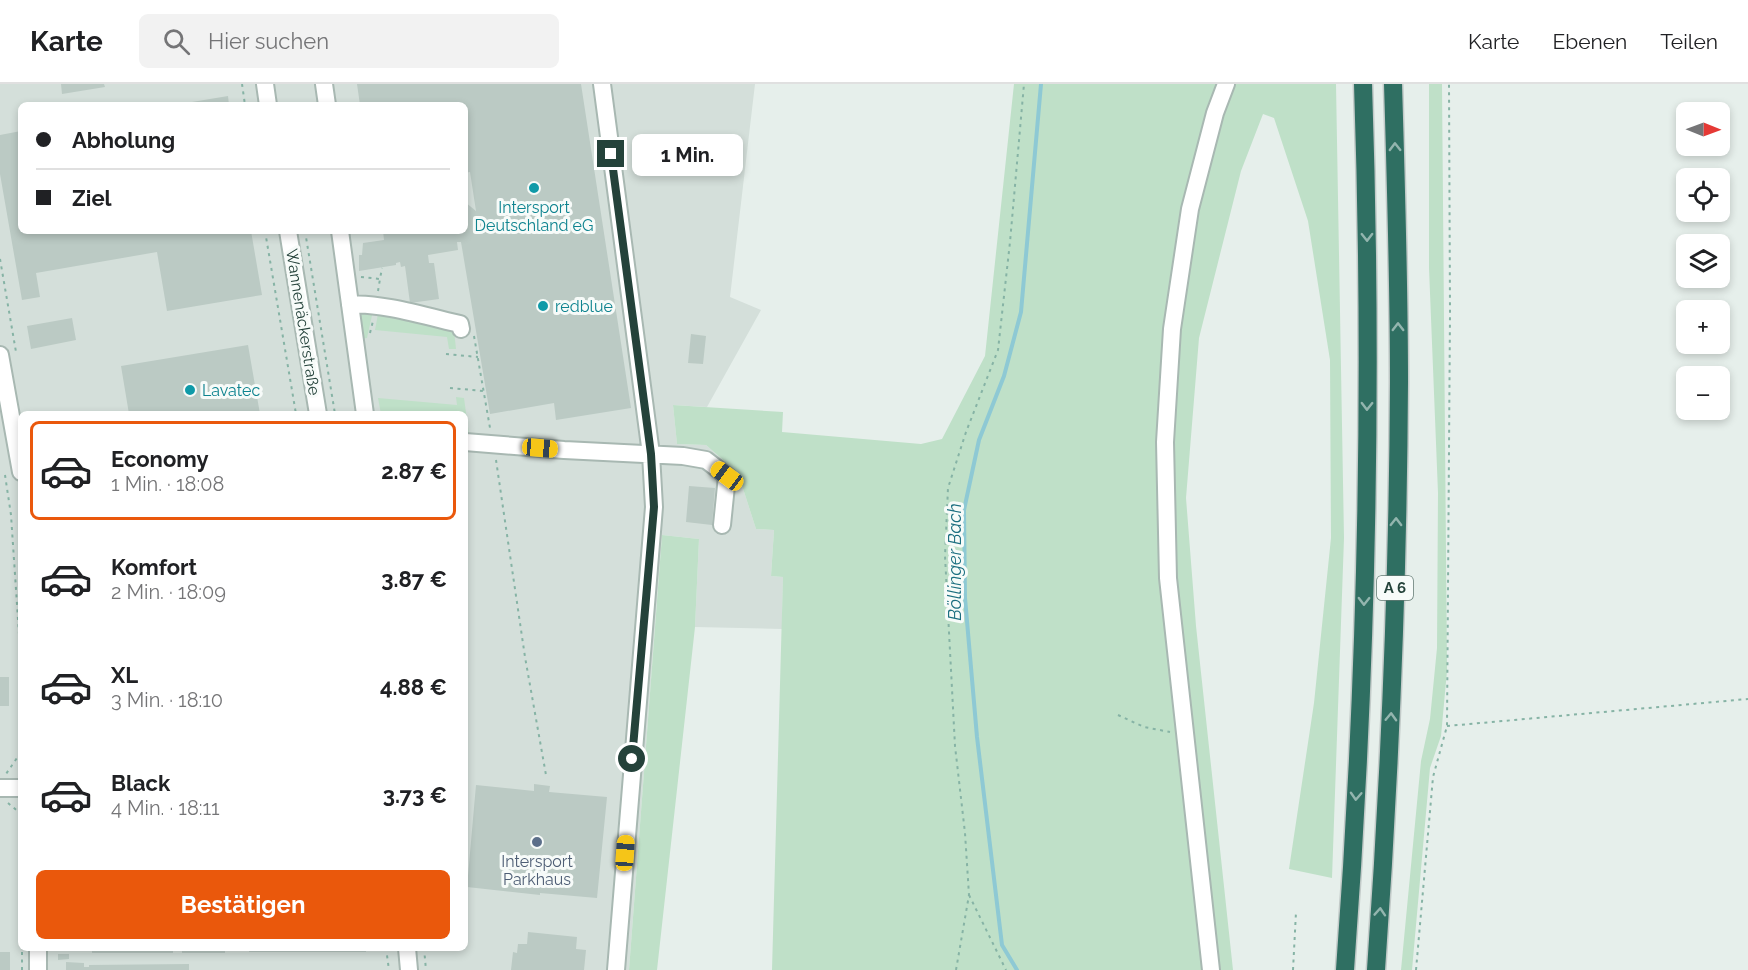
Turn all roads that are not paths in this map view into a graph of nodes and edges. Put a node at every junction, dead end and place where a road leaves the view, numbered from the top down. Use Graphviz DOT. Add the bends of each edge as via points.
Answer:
graph roads {
  1 [pos="265,84"];
  2 [pos="324,84"];
  3 [pos="602,84"];
  4 [pos="1226,84"];
  5 [pos="1363,84"];
  6 [pos="1393,84"];
  7 [pos="268,102"];
  8 [pos="327,102"];
  9 [pos="288,234"];
  10 [pos="340,234"];
  11 [pos="350,305"];
  12 [pos="467,332"];
  13 [pos="8,357"];
  14 [pos="318,411"];
  15 [pos="366,411"];
  16 [pos="7,428"];
  17 [pos="468,442"];
  18 [pos="651,454"];
  19 [pos="13,472"];
  20 [pos="723,525"];
  21 [pos="38,951"];
  22 [pos="407,951"];
  23 [pos="38,970"];
  24 [pos="409,970"];
  25 [pos="616,970"];
  26 [pos="1211,970"];
  27 [pos="1345,970"];
  28 [pos="1376,970"];
  1 -- 7 [label="street"];
  2 -- 8 [label="street"];
  3 -- 18 [label="street"];
  4 -- 26 [label="street" via="1190,209 1172,329 1165,442 1168,578"];
  5 -- 27 [label="highway, A 6, one-way" via="1368,284 1366,531"];
  28 -- 6 [label="highway, A 6, one-way" via="1389,780 1397,492 1398,284"];
  9 -- 14 [label="street, Wannenäckerstraße"];
  10 -- 11 [label="street"];
  11 -- 12 [label="street" via="359,303 460,324"];
  11 -- 15 [label="street"];
  13 -- 16 [label="street"];
  16 -- 19 [label="street"];
  17 -- 18 [label="street"];
  18 -- 20 [label="street" via="706,460 727,476"];
  18 -- 25 [label="street" via="654,507"];
  21 -- 23 [label="street"];
  22 -- 24 [label="street"];
}
